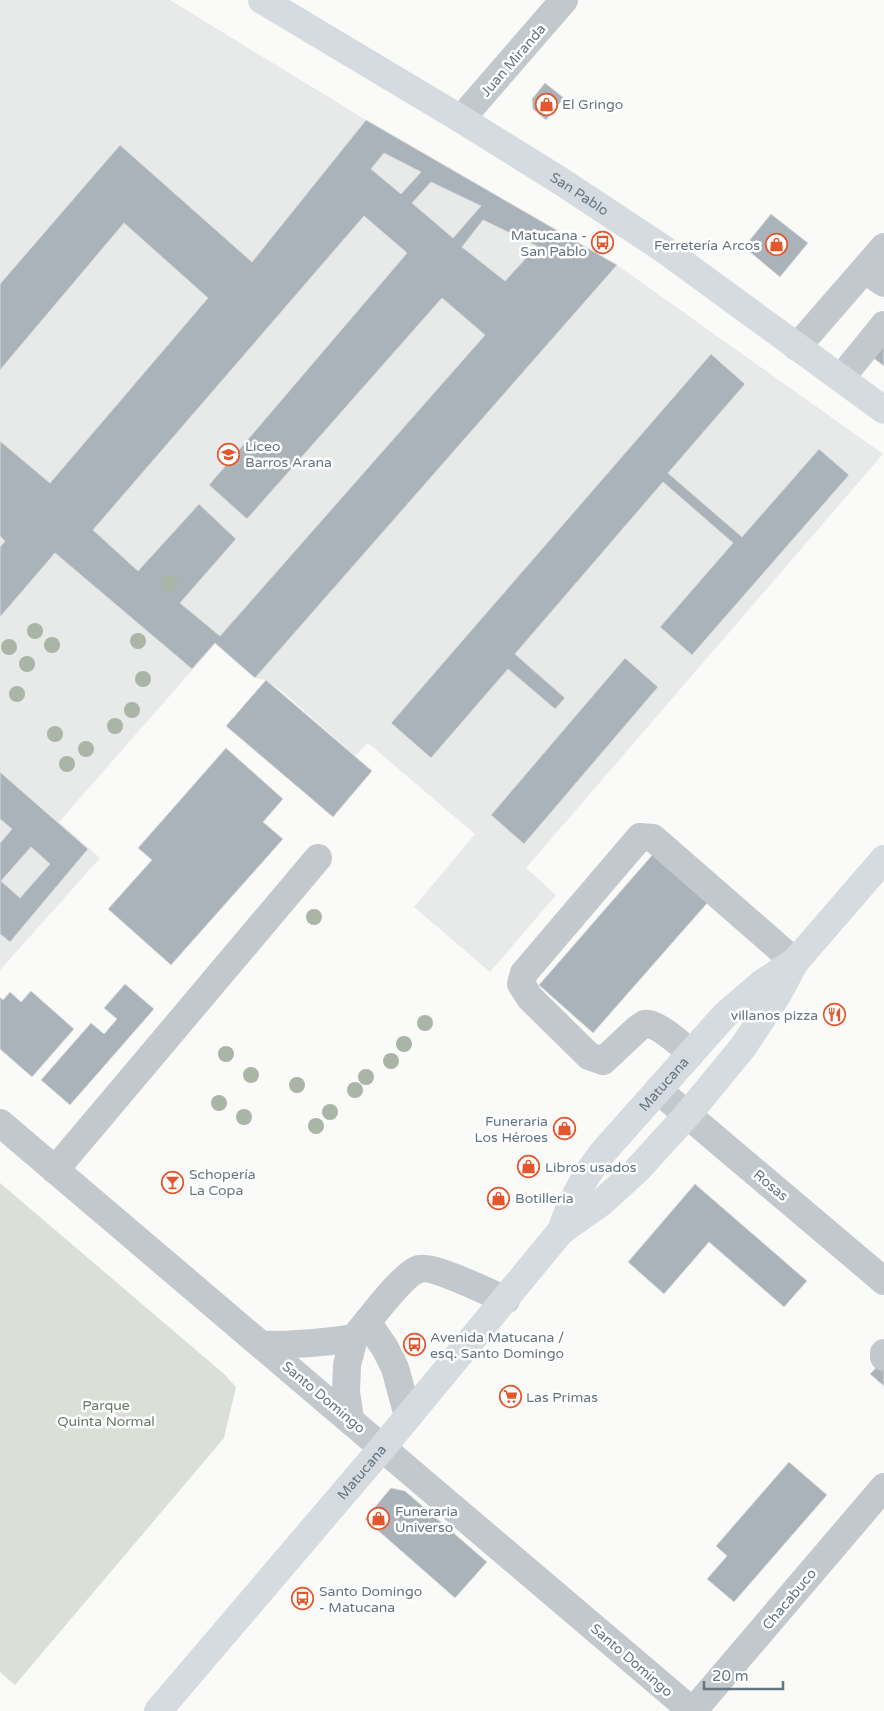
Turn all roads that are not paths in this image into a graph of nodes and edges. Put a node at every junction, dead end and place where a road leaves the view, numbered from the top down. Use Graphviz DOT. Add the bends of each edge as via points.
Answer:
graph roads {
  1 [pos="262,0"];
  2 [pos="564,0"];
  3 [pos="462,119"];
  4 [pos="884,247"];
  5 [pos="874,276"];
  6 [pos="884,325"];
  7 [pos="797,347"];
  8 [pos="841,378"];
  9 [pos="884,410"];
  10 [pos="318,858"];
  11 [pos="884,858"];
  12 [pos="795,962"];
  13 [pos="691,1053"];
  14 [pos="658,1090"];
  15 [pos="688,1114"];
  16 [pos="0,1123"];
  17 [pos="55,1170"];
  18 [pos="561,1231"];
  19 [pos="884,1281"];
  20 [pos="506,1300"];
  21 [pos="361,1330"];
  22 [pos="262,1345"];
  23 [pos="884,1353"];
  24 [pos="884,1357"];
  25 [pos="408,1416"];
  26 [pos="350,1419"];
  27 [pos="383,1447"];
  28 [pos="884,1487"];
  29 [pos="158,1711"];
  30 [pos="693,1711"];
  1 -- 3 [label="main road, San Pablo"];
  2 -- 3 [label="street, Juan Miranda"];
  3 -- 7 [label="main road, San Pablo" via="662,248"];
  4 -- 5 [label="street"];
  5 -- 7 [label="street"];
  6 -- 8 [label="street"];
  7 -- 8 [label="main road, San Pablo"];
  8 -- 9 [label="main road, San Pablo"];
  10 -- 17 [label="street"];
  11 -- 12 [label="main road, Matucana"];
  12 -- 13 [label="main road, Matucana" via="742,998"];
  12 -- 13 [label="street" via="653,838 640,837 524,973 522,984 530,998 590,1056 602,1061 642,1024 650,1024 666,1033"];
  12 -- 15 [label="main road, Matucana" via="743,1047"];
  13 -- 14 [label="main road, Matucana"];
  14 -- 15 [label="street, Rosas"];
  14 -- 18 [label="main road, Matucana" via="590,1168 568,1209"];
  15 -- 18 [label="main road, Matucana" via="637,1170 602,1202"];
  15 -- 19 [label="street, Rosas"];
  16 -- 17 [label="street, Santo Domingo"];
  17 -- 22 [label="street, Santo Domingo"];
  18 -- 20 [label="main road, Matucana"];
  20 -- 21 [label="street" via="436,1270 418,1269 403,1280"];
  20 -- 25 [label="main road, Matucana"];
  21 -- 22 [label="street" via="316,1344"];
  21 -- 25 [label="street" via="385,1348 395,1368"];
  21 -- 26 [label="street" via="348,1365 346,1392"];
  22 -- 26 [label="street, Santo Domingo"];
  23 -- 24 [label="street"];
  25 -- 27 [label="main road, Matucana"];
  26 -- 27 [label="street, Santo Domingo"];
  27 -- 29 [label="main road, Matucana"];
  27 -- 30 [label="street, Santo Domingo"];
  28 -- 30 [label="street, Chacabuco"];
}
